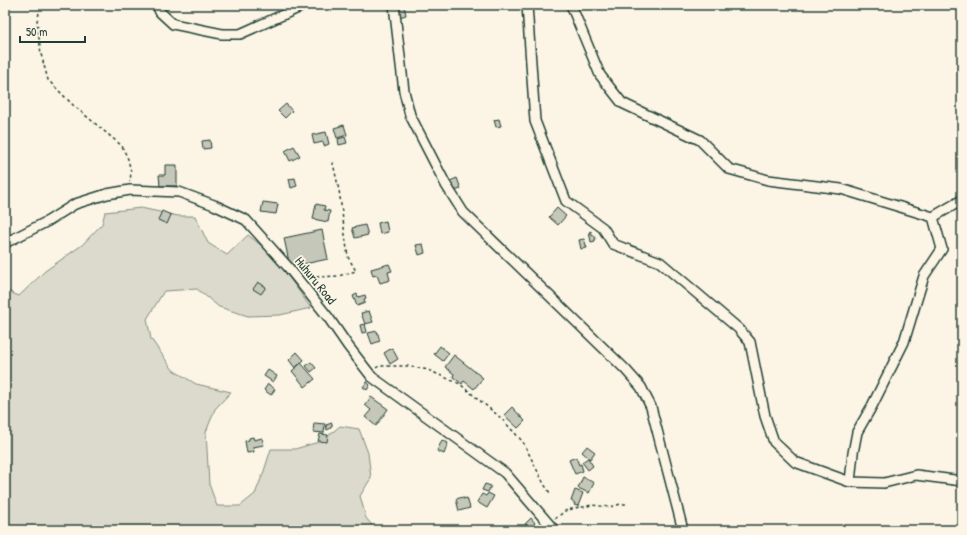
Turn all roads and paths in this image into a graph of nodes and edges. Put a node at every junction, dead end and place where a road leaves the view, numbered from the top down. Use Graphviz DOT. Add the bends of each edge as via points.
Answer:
graph roads {
  1 [pos="157,5"];
  2 [pos="305,5"];
  3 [pos="394,5"];
  4 [pos="527,5"];
  5 [pos="572,5"];
  6 [pos="38,13"];
  7 [pos="332,159"];
  8 [pos="130,190"];
  9 [pos="962,200"];
  10 [pos="933,217"];
  11 [pos="5,243"];
  12 [pos="288,267"];
  13 [pos="369,373"];
  14 [pos="962,481"];
  15 [pos="850,482"];
  16 [pos="550,493"];
  17 [pos="626,504"];
  18 [pos="551,527"];
  19 [pos="683,530"];
  1 -- 2 [label="street" via="160,12 173,24 222,34 240,34"];
  3 -- 19 [label="street" via="404,91 410,115 446,184 463,212 641,387 651,407"];
  4 -- 15 [label="street" via="535,121 566,201 603,228 613,244 660,262 739,329 750,342 765,416 774,442 795,462"];
  5 -- 10 [label="street" via="600,75 622,103 700,140 729,169 768,180 841,189"];
  6 -- 8 [label="path" via="41,54 48,80 73,105 122,146 131,172"];
  7 -- 12 [label="path" via="348,257 356,271 338,276 314,277"];
  8 -- 11 [label="street, Huhuru Road" via="75,204"];
  8 -- 12 [label="street, Huhuru Road" via="179,192 246,220"];
  9 -- 10 [label="street"];
  10 -- 15 [label="street" via="942,249 924,276 904,342 857,432"];
  12 -- 13 [label="street, Huhuru Road"];
  13 -- 16 [label="path" via="379,366 408,366 428,370 460,384 501,418 523,442"];
  13 -- 18 [label="street, Huhuru Road" via="505,473"];
  14 -- 15 [label="street" via="916,475 884,484"];
  17 -- 18 [label="path" via="610,508 591,505 565,511"];
}
